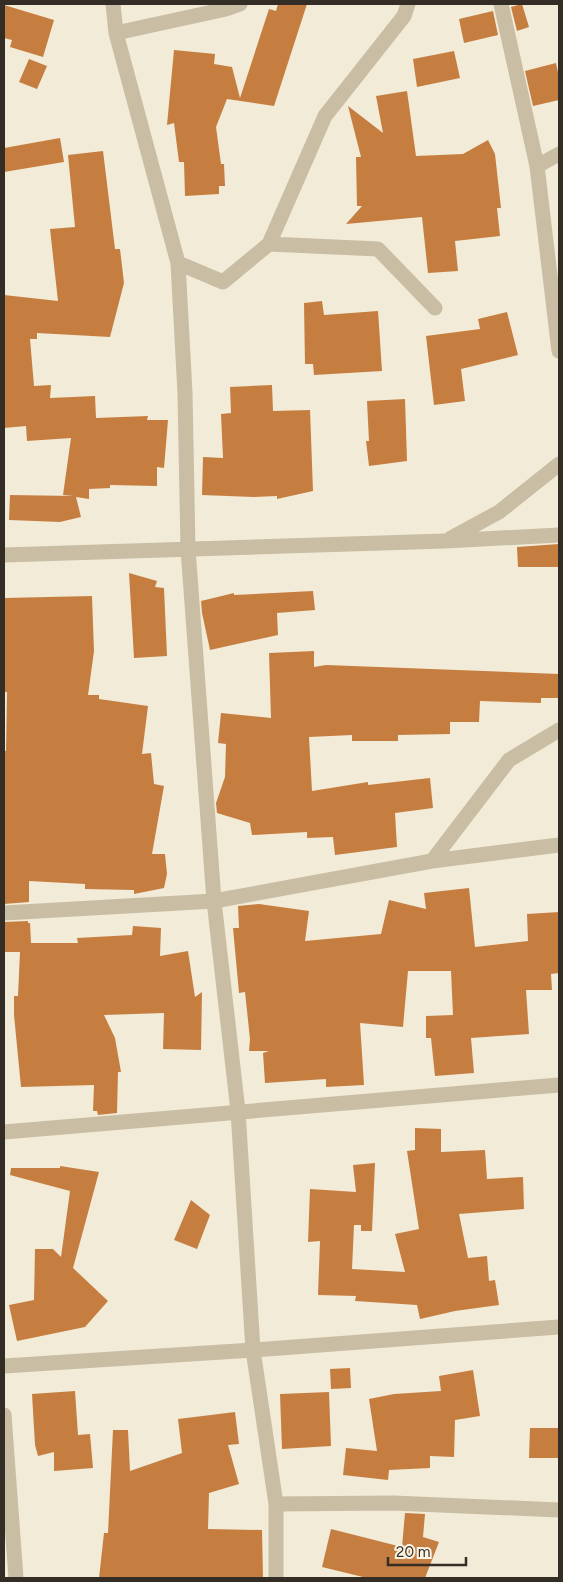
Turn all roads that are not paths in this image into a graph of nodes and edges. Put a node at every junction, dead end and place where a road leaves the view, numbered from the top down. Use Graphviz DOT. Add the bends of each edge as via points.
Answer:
graph roads {
  1 [pos="113,4"];
  2 [pos="240,4"];
  3 [pos="408,4"];
  4 [pos="501,4"];
  5 [pos="116,33"];
  6 [pos="559,154"];
  7 [pos="537,166"];
  8 [pos="269,244"];
  9 [pos="178,263"];
  10 [pos="435,308"];
  11 [pos="559,351"];
  12 [pos="559,464"];
  13 [pos="559,535"];
  14 [pos="445,541"];
  15 [pos="188,549"];
  16 [pos="4,555"];
  17 [pos="559,730"];
  18 [pos="559,845"];
  19 [pos="432,861"];
  20 [pos="214,901"];
  21 [pos="4,913"];
  22 [pos="559,1085"];
  23 [pos="238,1111"];
  24 [pos="4,1132"];
  25 [pos="559,1327"];
  26 [pos="253,1350"];
  27 [pos="4,1366"];
  28 [pos="4,1415"];
  29 [pos="276,1504"];
  30 [pos="559,1510"];
  31 [pos="16,1578"];
  32 [pos="276,1578"];
  1 -- 5 [label="street"];
  2 -- 5 [label="street"];
  3 -- 8 [label="street" via="404,16 325,116"];
  4 -- 7 [label="street"];
  5 -- 9 [label="street"];
  6 -- 7 [label="street"];
  7 -- 11 [label="street"];
  8 -- 9 [label="street" via="224,282"];
  8 -- 10 [label="street" via="378,249"];
  9 -- 15 [label="street"];
  12 -- 14 [label="street" via="499,512"];
  13 -- 14 [label="street"];
  14 -- 15 [label="street"];
  15 -- 16 [label="street"];
  15 -- 20 [label="street"];
  17 -- 19 [label="street" via="509,760"];
  18 -- 19 [label="street"];
  19 -- 20 [label="street"];
  20 -- 21 [label="street"];
  20 -- 23 [label="street"];
  22 -- 23 [label="street"];
  23 -- 24 [label="street"];
  23 -- 26 [label="street"];
  25 -- 26 [label="street"];
  26 -- 27 [label="street"];
  26 -- 29 [label="street"];
  28 -- 31 [label="street"];
  29 -- 30 [label="street"];
  29 -- 32 [label="street"];
}
